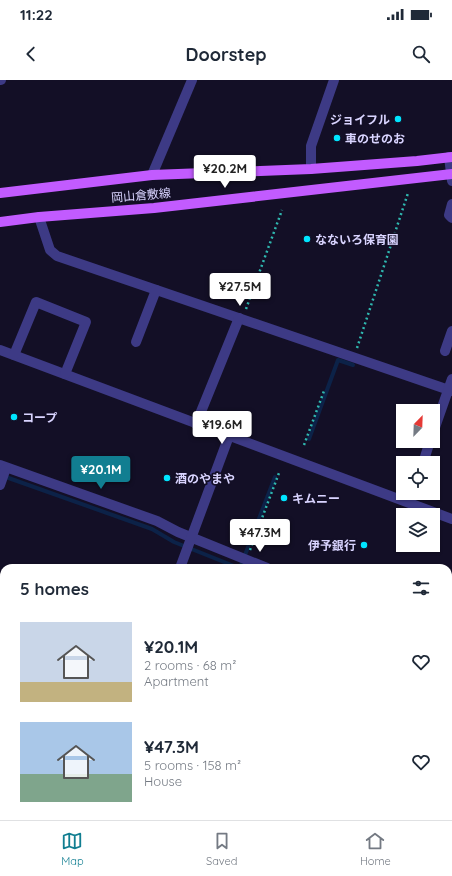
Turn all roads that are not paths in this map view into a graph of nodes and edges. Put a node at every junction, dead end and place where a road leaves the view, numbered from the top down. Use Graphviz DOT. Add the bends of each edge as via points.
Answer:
graph roads {
  1 [pos="192,80"];
  2 [pos="334,80"];
  3 [pos="450,157"];
  4 [pos="311,169"];
  5 [pos="152,175"];
  6 [pos="452,177"];
  7 [pos="0,193"];
  8 [pos="452,204"];
  9 [pos="39,217"];
  10 [pos="452,218"];
  11 [pos="0,222"];
  12 [pos="156,290"];
  13 [pos="240,318"];
  14 [pos="452,331"];
  15 [pos="136,342"];
  16 [pos="0,350"];
  17 [pos="445,351"];
  18 [pos="14,355"];
  19 [pos="65,374"];
  20 [pos="452,379"];
  21 [pos="450,390"];
  22 [pos="440,415"];
  23 [pos="196,424"];
  24 [pos="229,436"];
  25 [pos="3,474"];
  26 [pos="396,493"];
  27 [pos="414,500"];
  28 [pos="452,519"];
  29 [pos="190,544"];
  30 [pos="182,564"];
  31 [pos="257,564"];
  1 -- 5 [label="street"];
  2 -- 4 [label="street" via="311,146"];
  3 -- 4 [label="main road, 岡山倉敷線"];
  3 -- 6 [label="street"];
  4 -- 5 [label="main road, 岡山倉敷線"];
  5 -- 7 [label="main road, 岡山倉敷線"];
  6 -- 9 [label="main road, 岡山倉敷線" via="154,208"];
  8 -- 10 [label="street"];
  9 -- 11 [label="main road, 岡山倉敷線"];
  9 -- 12 [label="street" via="50,250 57,256"];
  12 -- 13 [label="street"];
  12 -- 15 [label="street"];
  13 -- 21 [label="street"];
  13 -- 23 [label="street"];
  14 -- 17 [label="street"];
  16 -- 18 [label="street"];
  18 -- 19 [label="street"];
  18 -- 19 [label="street" via="36,302 86,322"];
  19 -- 23 [label="street"];
  20 -- 21 [label="street"];
  21 -- 22 [label="street"];
  23 -- 24 [label="street"];
  24 -- 26 [label="street"];
  24 -- 29 [label="street"];
  25 -- 29 [label="street" via="157,521 178,532"];
  27 -- 28 [label="street"];
  29 -- 30 [label="street"];
  29 -- 31 [label="street"];
}
